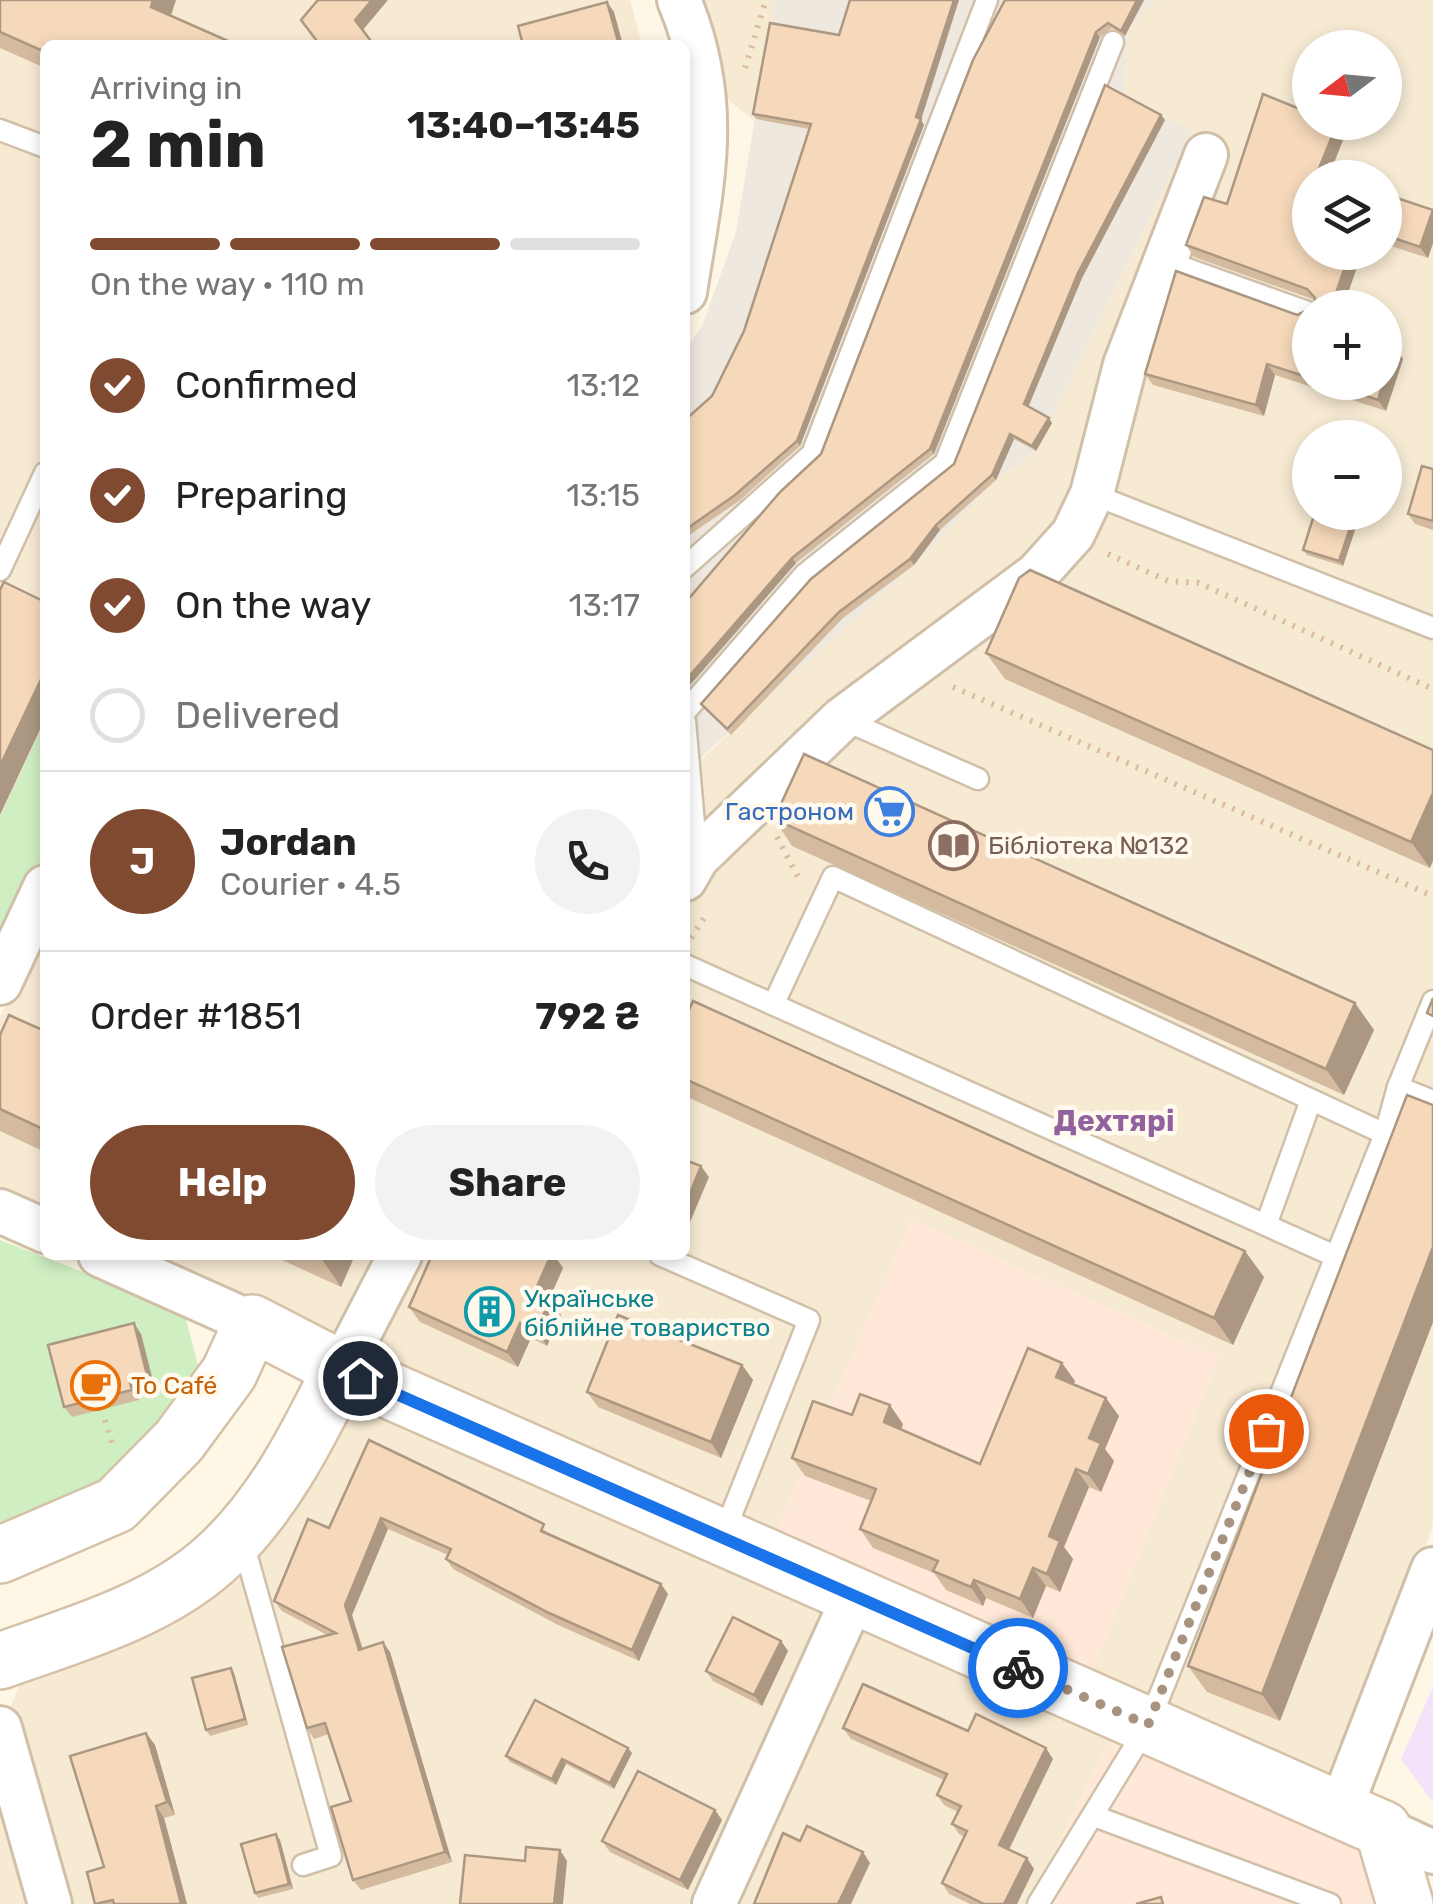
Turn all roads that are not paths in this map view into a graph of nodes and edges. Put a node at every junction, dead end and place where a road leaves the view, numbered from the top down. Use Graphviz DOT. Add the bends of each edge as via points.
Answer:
graph roads {
  1 [pos="679,0"];
  2 [pos="987,0"];
  3 [pos="1113,42"];
  4 [pos="0,130"];
  5 [pos="40,145"];
  6 [pos="1206,155"];
  7 [pos="690,260"];
  8 [pos="1165,261"];
  9 [pos="1292,306"];
  10 [pos="40,484"];
  11 [pos="1092,494"];
  12 [pos="690,563"];
  13 [pos="0,570"];
  14 [pos="1433,628"];
  15 [pos="690,706"];
  16 [pos="842,719"];
  17 [pos="978,779"];
  18 [pos="691,869"];
  19 [pos="40,893"];
  20 [pos="12,930"];
  21 [pos="690,968"];
  22 [pos="0,982"];
  23 [pos="1433,1001"];
  24 [pos="774,1003"];
  25 [pos="1398,1087"];
  26 [pos="1310,1100"];
  27 [pos="1433,1101"];
  28 [pos="1386,1134"];
  29 [pos="0,1211"];
  30 [pos="1266,1224"];
  31 [pos="40,1229"];
  32 [pos="1337,1256"];
  33 [pos="111,1260"];
  34 [pos="397,1260"];
  35 [pos="672,1260"];
  36 [pos="252,1322"];
  37 [pos="341,1369"];
  38 [pos="241,1533"];
  39 [pos="723,1537"];
  40 [pos="0,1555"];
  41 [pos="1433,1569"];
  42 [pos="854,1596"];
  43 [pos="0,1660"];
  44 [pos="1148,1725"];
  45 [pos="0,1728"];
  46 [pos="1094,1816"];
  47 [pos="1361,1819"];
  48 [pos="1433,1852"];
  49 [pos="303,1865"];
  50 [pos="50,1904"];
  51 [pos="714,1904"];
  52 [pos="1038,1904"];
  53 [pos="1330,1904"];
  54 [pos="1405,1904"];
  1 -- 7 [label="street" via="698,47 709,136"];
  2 -- 12 [label="lane" via="812,454"];
  3 -- 15 [label="lane" via="945,463 805,574"];
  4 -- 5 [label="lane"];
  6 -- 8 [label="street"];
  8 -- 9 [label="lane"];
  8 -- 11 [label="street" via="1125,365"];
  10 -- 13 [label="lane"];
  11 -- 14 [label="lane"];
  11 -- 16 [label="street" via="1073,534 1037,574"];
  16 -- 17 [label="lane"];
  16 -- 18 [label="street"];
  19 -- 20 [label="street"];
  20 -- 22 [label="street"];
  21 -- 24 [label="lane"];
  23 -- 25 [label="lane"];
  24 -- 26 [label="lane" via="833,877"];
  24 -- 30 [label="lane"];
  25 -- 27 [label="lane"];
  25 -- 28 [label="lane"];
  26 -- 28 [label="lane"];
  26 -- 30 [label="lane"];
  28 -- 32 [label="lane"];
  29 -- 31 [label="street"];
  30 -- 32 [label="lane"];
  32 -- 44 [label="lane"];
  33 -- 36 [label="street"];
  34 -- 37 [label="street"];
  35 -- 39 [label="lane" via="810,1320"];
  36 -- 37 [label="street"];
  36 -- 40 [label="street" via="229,1373 189,1428 116,1505"];
  37 -- 38 [label="street" via="277,1484"];
  37 -- 39 [label="street"];
  38 -- 43 [label="street" via="212,1562 132,1612"];
  38 -- 49 [label="lane" via="331,1856"];
  39 -- 42 [label="street"];
  41 -- 47 [label="street"];
  42 -- 44 [label="street"];
  42 -- 51 [label="street"];
  44 -- 46 [label="lane"];
  44 -- 47 [label="street"];
  45 -- 50 [label="street"];
  46 -- 52 [label="lane"];
  46 -- 53 [label="lane"];
  47 -- 48 [label="street"];
  47 -- 54 [label="street"];
}
